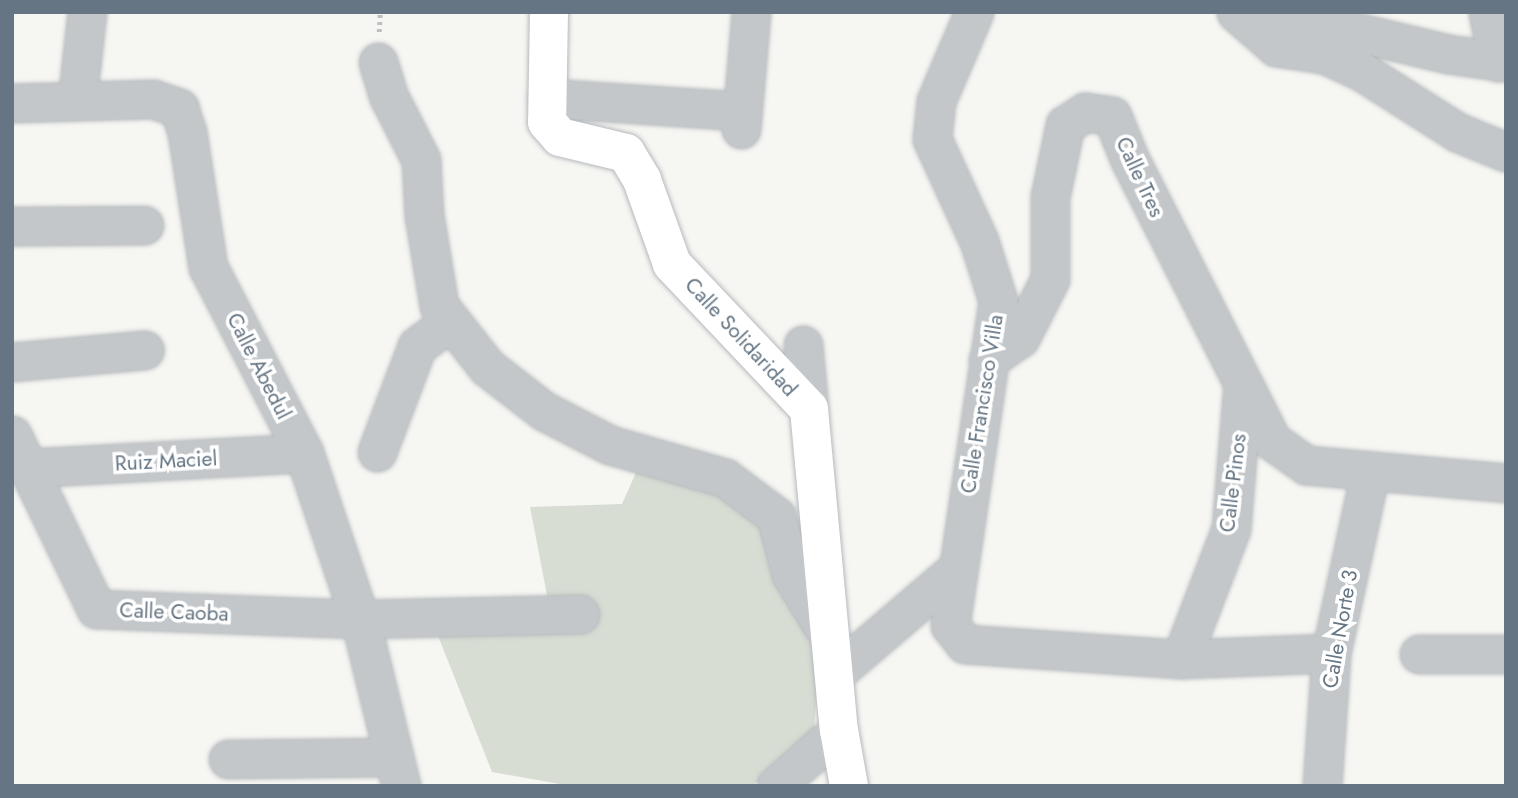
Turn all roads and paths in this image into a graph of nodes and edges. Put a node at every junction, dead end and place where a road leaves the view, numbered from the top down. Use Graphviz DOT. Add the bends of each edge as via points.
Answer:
graph roads {
  1 [pos="87,12"];
  2 [pos="549,12"];
  3 [pos="751,12"];
  4 [pos="974,12"];
  5 [pos="1488,12"];
  6 [pos="1238,16"];
  7 [pos="1281,18"];
  8 [pos="378,62"];
  9 [pos="1502,62"];
  10 [pos="77,101"];
  11 [pos="12,103"];
  12 [pos="546,110"];
  13 [pos="1506,152"];
  14 [pos="144,225"];
  15 [pos="12,226"];
  16 [pos="451,321"];
  17 [pos="803,345"];
  18 [pos="144,350"];
  19 [pos="988,360"];
  20 [pos="12,362"];
  21 [pos="1243,383"];
  22 [pos="809,409"];
  23 [pos="12,435"];
  24 [pos="377,452"];
  25 [pos="304,453"];
  26 [pos="27,468"];
  27 [pos="1370,473"];
  28 [pos="1506,483"];
  29 [pos="957,569"];
  30 [pos="580,614"];
  31 [pos="360,619"];
  32 [pos="829,636"];
  33 [pos="1331,653"];
  34 [pos="1419,654"];
  35 [pos="1506,654"];
  36 [pos="1181,659"];
  37 [pos="834,675"];
  38 [pos="839,730"];
  39 [pos="228,759"];
  40 [pos="398,771"];
  41 [pos="776,786"];
  42 [pos="849,786"];
  43 [pos="1322,786"];
  1 -- 10 [label="street"];
  2 -- 12 [label="main road"];
  3 -- 12 [label="street" via="742,120"];
  4 -- 19 [label="street, Calle Francisco Villa" via="936,101 932,139 978,241 998,301"];
  5 -- 9 [label="street"];
  6 -- 7 [label="street"];
  6 -- 13 [label="street" via="1276,47 1324,54 1361,71 1457,132"];
  7 -- 9 [label="street"];
  8 -- 16 [label="street" via="388,97 421,160 424,215 439,306"];
  10 -- 11 [label="street"];
  10 -- 25 [label="street, Calle Abedul" via="153,99 178,108 187,132 208,267"];
  12 -- 22 [label="main road, Calle Solidaridad" via="560,137 626,153 642,180 672,264"];
  14 -- 15 [label="street"];
  16 -- 24 [label="street" via="417,346"];
  16 -- 32 [label="street" via="487,367 544,411 610,445 725,478 776,516 791,574"];
  17 -- 22 [label="street"];
  18 -- 20 [label="street"];
  19 -- 21 [label="street, Calle Tres" via="1020,338 1050,279 1050,197 1057,152 1065,125 1085,112 1112,116"];
  19 -- 29 [label="street, Calle Francisco Villa"];
  21 -- 27 [label="street, Calle Tres" via="1272,441 1306,465"];
  21 -- 36 [label="street, Calle Pinos" via="1231,530"];
  22 -- 32 [label="main road, Calle Solidaridad"];
  23 -- 26 [label="street, Calle Caoba"];
  25 -- 26 [label="street, Ruiz Maciel"];
  25 -- 31 [label="street, Calle Abedul"];
  26 -- 31 [label="street, Calle Caoba" via="96,609"];
  27 -- 28 [label="street"];
  27 -- 33 [label="street, Calle Norte 3"];
  29 -- 36 [label="street, Calle Francisco Villa" via="950,625 965,644"];
  29 -- 37 [label="street"];
  30 -- 31 [label="street"];
  31 -- 40 [label="street, Calle Abedul"];
  32 -- 37 [label="main road, Calle Solidaridad"];
  33 -- 36 [label="street"];
  33 -- 43 [label="street, Calle Norte 3"];
  34 -- 35 [label="street"];
  37 -- 38 [label="main road, Calle Solidaridad"];
  38 -- 41 [label="street"];
  38 -- 42 [label="main road, Calle Solidaridad"];
  39 -- 40 [label="street"];
}
